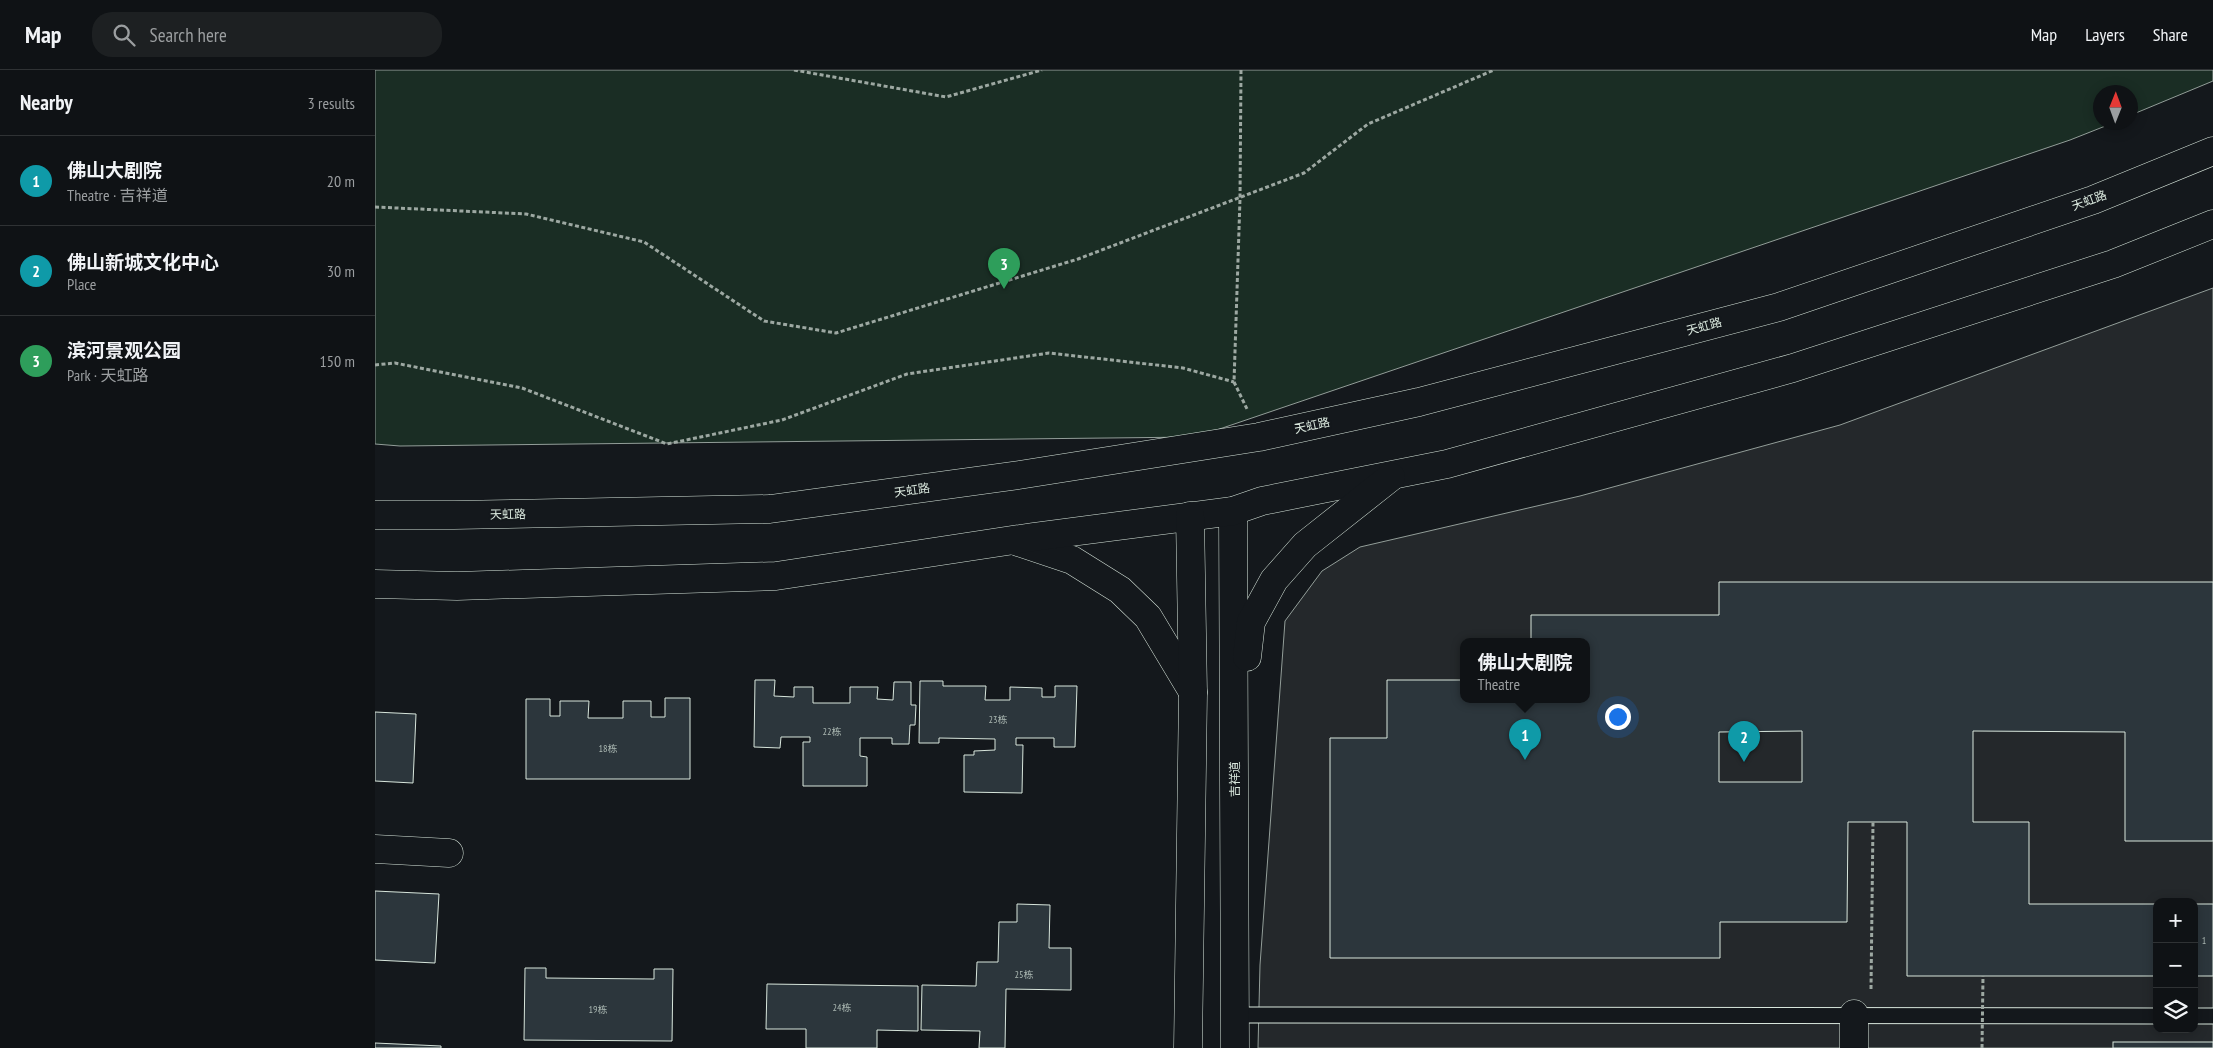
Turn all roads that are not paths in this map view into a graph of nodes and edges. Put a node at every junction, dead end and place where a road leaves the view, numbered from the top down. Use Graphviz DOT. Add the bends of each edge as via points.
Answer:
graph roads {
  1 [pos="2213,151"];
  2 [pos="2213,224"];
  3 [pos="1394,474"];
  4 [pos="1233,511"];
  5 [pos="375,514"];
  6 [pos="1190,516"];
  7 [pos="1015,540"];
  8 [pos="375,584"];
  9 [pos="1193,693"];
  10 [pos="1234,748"];
  11 [pos="375,849"];
  12 [pos="449,853"];
  13 [pos="1235,1015"];
  14 [pos="1863,1015"];
  15 [pos="2153,1016"];
  16 [pos="2198,1016"];
  17 [pos="2213,1016"];
  18 [pos="1188,1048"];
  19 [pos="1235,1048"];
  20 [pos="1854,1048"];
  1 -- 5 [label="main road, 天虹路" via="2093,200 1779,306 1419,402 1259,436 1019,475 770,509"];
  2 -- 3 [label="main road" via="2113,264 1793,368 1447,464"];
  3 -- 4 [label="main road" via="1262,501"];
  3 -- 10 [label="main road" via="1305,545 1274,580 1251,622"];
  4 -- 6 [label="main road"];
  4 -- 10 [label="main road, 吉祥道"];
  6 -- 7 [label="main road"];
  6 -- 9 [label="main road"];
  7 -- 8 [label="main road" via="776,576 457,586"];
  7 -- 9 [label="main road" via="1071,560 1120,590 1148,617"];
  9 -- 18 [label="main road"];
  10 -- 13 [label="main road, 吉祥道"];
  11 -- 12 [label="main road"];
  13 -- 14 [label="lane"];
  13 -- 19 [label="main road, 吉祥道"];
  14 -- 15 [label="lane"];
  14 -- 20 [label="main road"];
  16 -- 17 [label="lane"];
}
